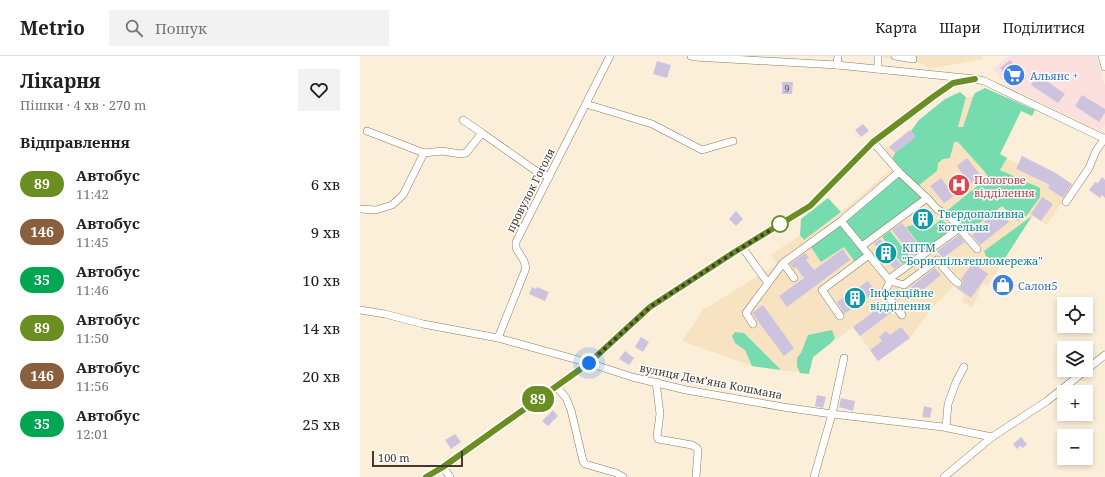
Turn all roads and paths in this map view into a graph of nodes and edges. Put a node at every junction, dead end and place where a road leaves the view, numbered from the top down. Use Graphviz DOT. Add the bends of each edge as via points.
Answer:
graph roads {
  1 [pos="610,56"];
  2 [pos="691,56"];
  3 [pos="838,56"];
  4 [pos="878,56"];
  5 [pos="895,56"];
  6 [pos="1102,56"];
  7 [pos="914,58"];
  8 [pos="837,65"];
  9 [pos="1105,66"];
  10 [pos="878,69"];
  11 [pos="912,73"];
  12 [pos="975,79"];
  13 [pos="586,104"];
  14 [pos="463,120"];
  15 [pos="366,131"];
  16 [pos="482,133"];
  17 [pos="1105,138"];
  18 [pos="733,141"];
  19 [pos="873,142"];
  20 [pos="424,154"];
  21 [pos="899,172"];
  22 [pos="549,178"];
  23 [pos="927,198"];
  24 [pos="1066,202"];
  25 [pos="360,209"];
  26 [pos="841,221"];
  27 [pos="960,228"];
  28 [pos="862,246"];
  29 [pos="742,247"];
  30 [pos="977,249"];
  31 [pos="929,250"];
  32 [pos="869,255"];
  33 [pos="937,260"];
  34 [pos="783,263"];
  35 [pos="794,278"];
  36 [pos="890,280"];
  37 [pos="958,282"];
  38 [pos="768,284"];
  39 [pos="360,310"];
  40 [pos="902,315"];
  41 [pos="840,316"];
  42 [pos="753,324"];
  43 [pos="498,338"];
  44 [pos="1105,355"];
  45 [pos="844,358"];
  46 [pos="589,363"];
  47 [pos="1093,364"];
  48 [pos="964,367"];
  49 [pos="1077,377"];
  50 [pos="656,382"];
  51 [pos="556,386"];
  52 [pos="832,414"];
  53 [pos="946,427"];
  54 [pos="992,437"];
  55 [pos="443,467"];
  56 [pos="426,477"];
  57 [pos="450,477"];
  58 [pos="623,477"];
  59 [pos="696,477"];
  60 [pos="814,477"];
  61 [pos="944,477"];
  1 -- 13 [label="street, провулок Гоголя"];
  2 -- 8 [label="street"];
  3 -- 8 [label="street"];
  4 -- 10 [label="street"];
  5 -- 7 [label="street"];
  6 -- 9 [label="street"];
  7 -- 11 [label="street"];
  8 -- 10 [label="street"];
  10 -- 11 [label="street"];
  11 -- 12 [label="street"];
  12 -- 17 [label="street"];
  12 -- 19 [label="street" via="953,83"];
  13 -- 18 [label="street" via="652,124 702,150"];
  13 -- 22 [label="street, провулок Гоголя"];
  14 -- 16 [label="street"];
  15 -- 20 [label="street"];
  16 -- 20 [label="street" via="466,153 442,151"];
  16 -- 22 [label="street"];
  17 -- 24 [label="street"];
  19 -- 21 [label="street"];
  19 -- 29 [label="street" via="810,206"];
  20 -- 25 [label="street" via="403,195 392,205 376,210"];
  21 -- 23 [label="street"];
  21 -- 26 [label="street"];
  22 -- 43 [label="street, провулок Гоголя" via="516,242 516,248 526,268"];
  23 -- 27 [label="street"];
  23 -- 28 [label="street"];
  26 -- 28 [label="street"];
  26 -- 34 [label="street"];
  27 -- 30 [label="street"];
  27 -- 31 [label="street"];
  28 -- 32 [label="street"];
  29 -- 38 [label="street"];
  29 -- 46 [label="street" via="650,307"];
  31 -- 33 [label="street"];
  31 -- 36 [label="street"];
  32 -- 36 [label="street"];
  32 -- 41 [label="street" via="822,290"];
  33 -- 36 [label="street" via="904,285"];
  33 -- 37 [label="street"];
  34 -- 35 [label="street"];
  34 -- 38 [label="street"];
  36 -- 40 [label="street" via="885,292"];
  38 -- 42 [label="street" via="746,313"];
  39 -- 43 [label="street, вулиця Демʼяна Кошмана"];
  43 -- 46 [label="street, вулиця Демʼяна Кошмана"];
  44 -- 47 [label="street"];
  45 -- 52 [label="street"];
  46 -- 50 [label="street, вулиця Демʼяна Кошмана"];
  46 -- 51 [label="street"];
  48 -- 53 [label="street" via="948,404"];
  49 -- 54 [label="street" via="1047,401"];
  50 -- 52 [label="street, вулиця Демʼяна Кошмана" via="686,390"];
  50 -- 59 [label="street" via="660,414 658,439 692,444 697,448"];
  51 -- 55 [label="street"];
  51 -- 58 [label="street" via="566,398 571,410 585,464"];
  52 -- 53 [label="street, вулиця Демʼяна Кошмана"];
  52 -- 60 [label="street"];
  53 -- 54 [label="street, вулиця Демʼяна Кошмана"];
  54 -- 61 [label="street"];
  55 -- 56 [label="street"];
  55 -- 57 [label="street"];
}
